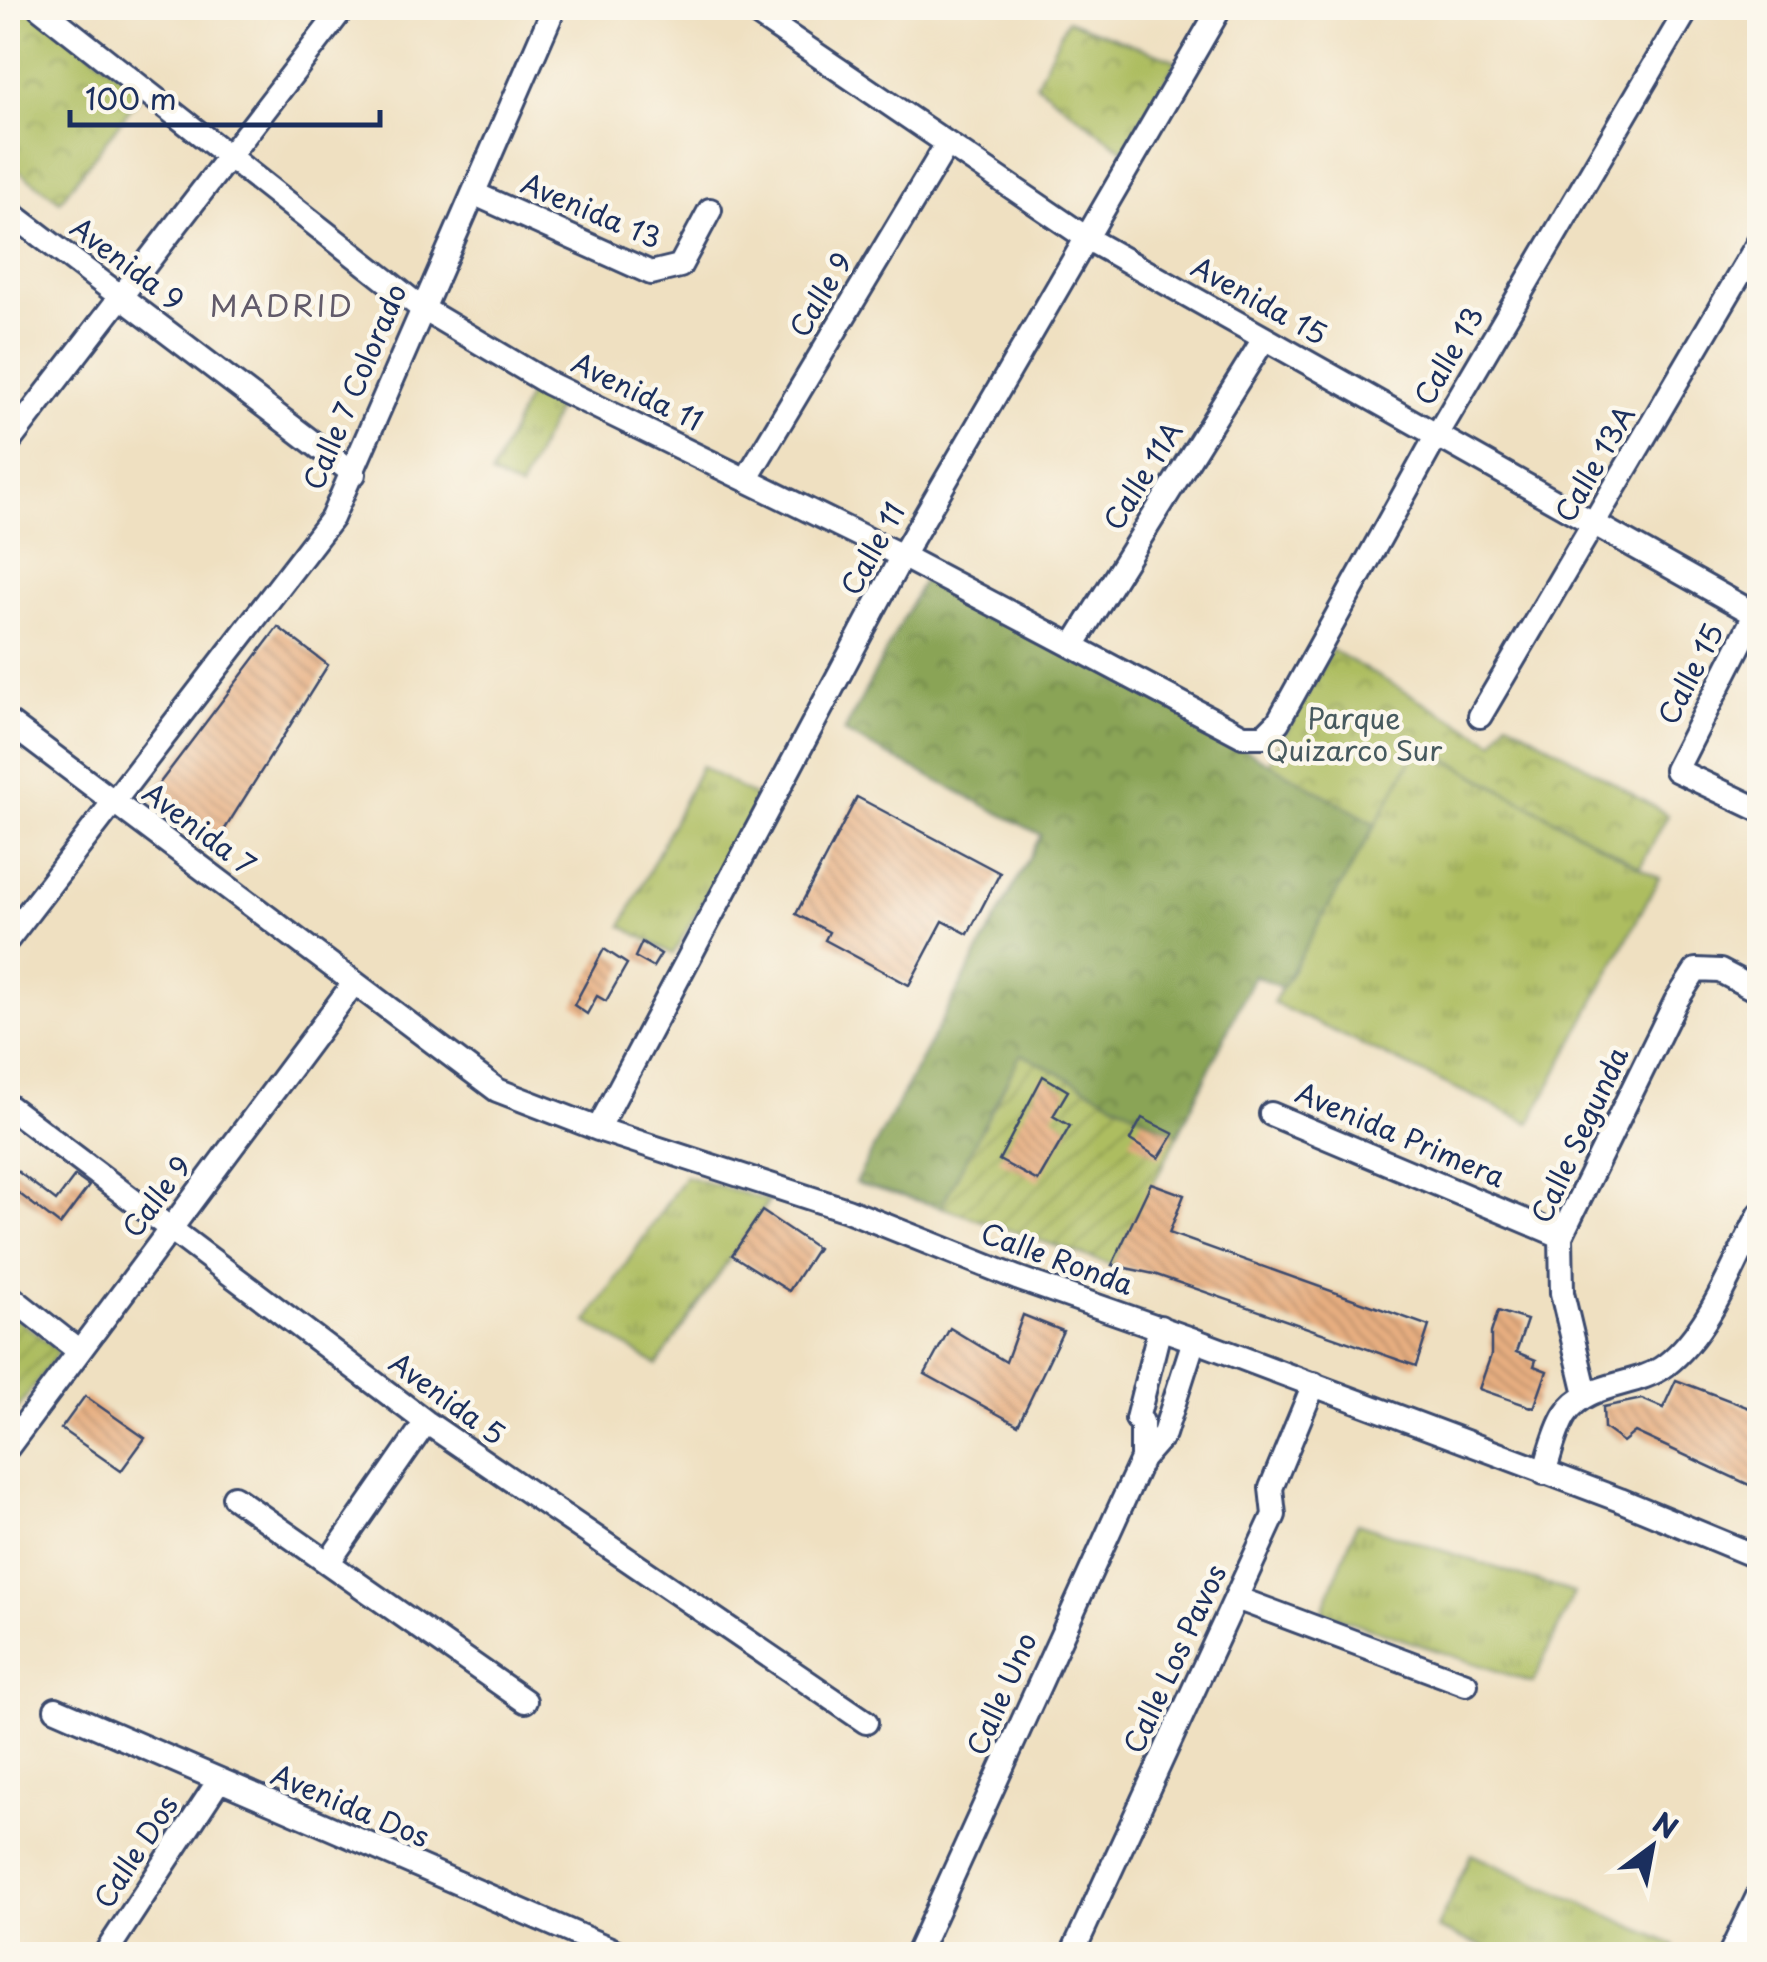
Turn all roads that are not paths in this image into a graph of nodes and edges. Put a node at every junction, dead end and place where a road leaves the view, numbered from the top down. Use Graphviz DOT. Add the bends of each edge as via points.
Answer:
graph roads {
  1 [pos="40,8"];
  2 [pos="343,8"];
  3 [pos="554,8"];
  4 [pos="748,8"];
  5 [pos="1220,8"];
  6 [pos="1688,8"];
  7 [pos="947,144"];
  8 [pos="231,154"];
  9 [pos="475,194"];
  10 [pos="710,210"];
  11 [pos="8,211"];
  12 [pos="1088,239"];
  13 [pos="1760,240"];
  14 [pos="122,297"];
  15 [pos="420,307"];
  16 [pos="1264,339"];
  17 [pos="1437,435"];
  18 [pos="8,443"];
  19 [pos="354,474"];
  20 [pos="747,478"];
  21 [pos="1594,526"];
  22 [pos="902,556"];
  23 [pos="1758,612"];
  24 [pos="1074,644"];
  25 [pos="1480,716"];
  26 [pos="8,722"];
  27 [pos="1264,736"];
  28 [pos="113,800"];
  29 [pos="1760,810"];
  30 [pos="8,939"];
  31 [pos="354,983"];
  32 [pos="1760,992"];
  33 [pos="8,1106"];
  34 [pos="1271,1114"];
  35 [pos="598,1129"];
  36 [pos="1760,1214"];
  37 [pos="170,1230"];
  38 [pos="1561,1236"];
  39 [pos="8,1296"];
  40 [pos="1160,1328"];
  41 [pos="1194,1340"];
  42 [pos="80,1351"];
  43 [pos="1314,1384"];
  44 [pos="1586,1394"];
  45 [pos="426,1422"];
  46 [pos="8,1447"];
  47 [pos="1142,1459"];
  48 [pos="1544,1473"];
  49 [pos="234,1498"];
  50 [pos="1760,1558"];
  51 [pos="328,1563"];
  52 [pos="1236,1598"];
  53 [pos="1466,1684"];
  54 [pos="524,1702"];
  55 [pos="56,1709"];
  56 [pos="866,1722"];
  57 [pos="218,1782"];
  58 [pos="1760,1892"];
  59 [pos="1731,1952"];
  60 [pos="105,1954"];
  61 [pos="622,1954"];
  62 [pos="917,1954"];
  63 [pos="1072,1954"];
  1 -- 8 [label="street, Avenida 11"];
  2 -- 8 [label="street"];
  3 -- 9 [label="street, Calle 7 Colorado"];
  4 -- 7 [label="street, Avenida 15"];
  5 -- 12 [label="street, Calle 11"];
  6 -- 17 [label="street, Calle 13"];
  7 -- 12 [label="street, Avenida 15"];
  7 -- 20 [label="street, Calle 9"];
  8 -- 14 [label="street"];
  8 -- 15 [label="street, Avenida 11"];
  9 -- 10 [label="street, Avenida 13" via="651,273 680,266"];
  9 -- 15 [label="street, Calle 7 Colorado"];
  11 -- 14 [label="street, Avenida 9"];
  12 -- 16 [label="street, Avenida 15"];
  12 -- 22 [label="street, Calle 11"];
  13 -- 21 [label="street, Calle 13A"];
  14 -- 18 [label="street"];
  14 -- 19 [label="street, Avenida 9"];
  15 -- 19 [label="street, Calle 7 Colorado"];
  15 -- 20 [label="street, Avenida 11" via="548,383"];
  16 -- 17 [label="street, Avenida 15"];
  16 -- 24 [label="street, Calle 11A"];
  17 -- 21 [label="street, Avenida 15"];
  17 -- 27 [label="street, Calle 13" via="1278,722"];
  19 -- 28 [label="street, Calle 7 Colorado" via="303,558"];
  20 -- 22 [label="street, Avenida 11"];
  21 -- 23 [label="street, Avenida 15"];
  21 -- 25 [label="street, Calle 13A"];
  22 -- 24 [label="street, Avenida 11"];
  22 -- 35 [label="street, Calle 11"];
  23 -- 29 [label="street, Calle 15" via="1676,770"];
  24 -- 27 [label="street, Avenida 11" via="1243,736"];
  26 -- 28 [label="street, Avenida 7"];
  28 -- 30 [label="street, Calle 7 Colorado"];
  28 -- 31 [label="street, Avenida 7"];
  31 -- 35 [label="street, Calle Ronda" via="497,1090"];
  31 -- 37 [label="street, Calle 9"];
  32 -- 38 [label="street, Calle Segunda" via="1720,970 1696,970"];
  33 -- 37 [label="street, Avenida 5"];
  34 -- 38 [label="street, Avenida Primera"];
  35 -- 40 [label="street, Calle Ronda" via="834,1206"];
  36 -- 44 [label="street" via="1703,1320 1665,1366"];
  37 -- 42 [label="street, Calle 9"];
  37 -- 45 [label="street, Avenida 5"];
  38 -- 44 [label="street, Calle Segunda" via="1562,1293"];
  39 -- 42 [label="street"];
  40 -- 41 [label="street, Calle Ronda"];
  40 -- 47 [label="street, Calle Uno" via="1137,1419"];
  41 -- 43 [label="street, Calle Ronda"];
  41 -- 47 [label="street, Calle Uno" via="1164,1434"];
  42 -- 46 [label="street, Calle 9"];
  43 -- 48 [label="street, Calle Ronda"];
  43 -- 52 [label="street, Calle Los Pavos" via="1271,1488 1274,1516"];
  44 -- 48 [label="street" via="1565,1415"];
  45 -- 51 [label="street"];
  45 -- 56 [label="street, Avenida 5"];
  47 -- 62 [label="street, Calle Uno"];
  48 -- 50 [label="street, Calle Ronda"];
  49 -- 51 [label="street"];
  51 -- 54 [label="street"];
  52 -- 53 [label="street"];
  52 -- 63 [label="street, Calle Los Pavos"];
  55 -- 57 [label="street, Avenida Dos"];
  57 -- 60 [label="street, Calle Dos"];
  57 -- 61 [label="street, Avenida Dos"];
  58 -- 59 [label="street"];
}
